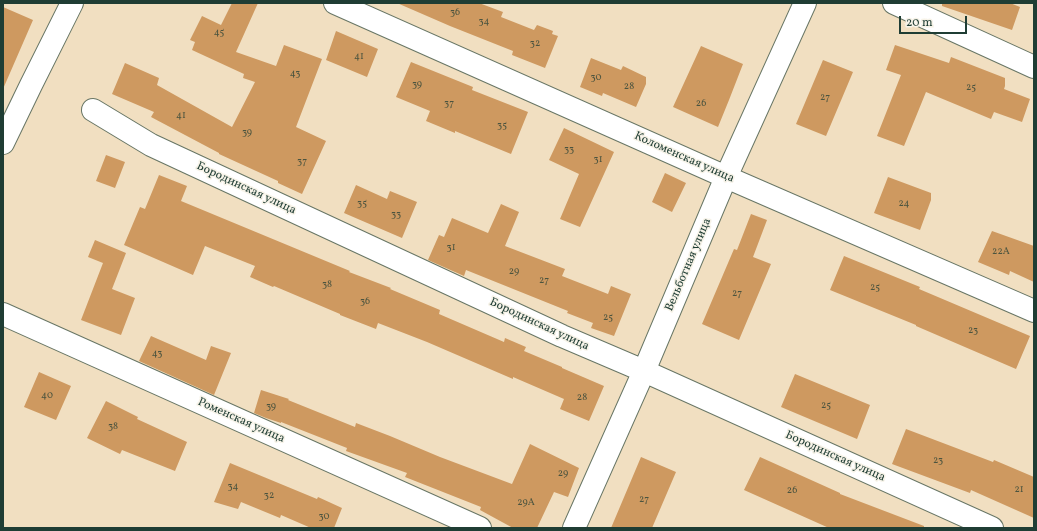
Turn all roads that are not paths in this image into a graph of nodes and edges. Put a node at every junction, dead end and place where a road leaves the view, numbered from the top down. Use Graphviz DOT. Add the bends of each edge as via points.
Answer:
graph roads {
  1 [pos="72,3"];
  2 [pos="335,3"];
  3 [pos="805,3"];
  4 [pos="894,3"];
  5 [pos="1034,67"];
  6 [pos="93,110"];
  7 [pos="3,143"];
  8 [pos="726,177"];
  9 [pos="1034,311"];
  10 [pos="3,314"];
  11 [pos="644,372"];
  12 [pos="480,528"];
  13 [pos="574,528"];
  14 [pos="992,528"];
  1 -- 7 [label="street"];
  2 -- 8 [label="street, Коломенская улица"];
  3 -- 8 [label="street, Вельботная улица"];
  4 -- 5 [label="street"];
  6 -- 11 [label="street, Бородинская улица" via="151,144"];
  8 -- 9 [label="street, Коломенская улица"];
  8 -- 11 [label="street, Вельботная улица"];
  10 -- 12 [label="street, Роменская улица"];
  11 -- 13 [label="street, Вельботная улица"];
  11 -- 14 [label="street, Бородинская улица"];
}
